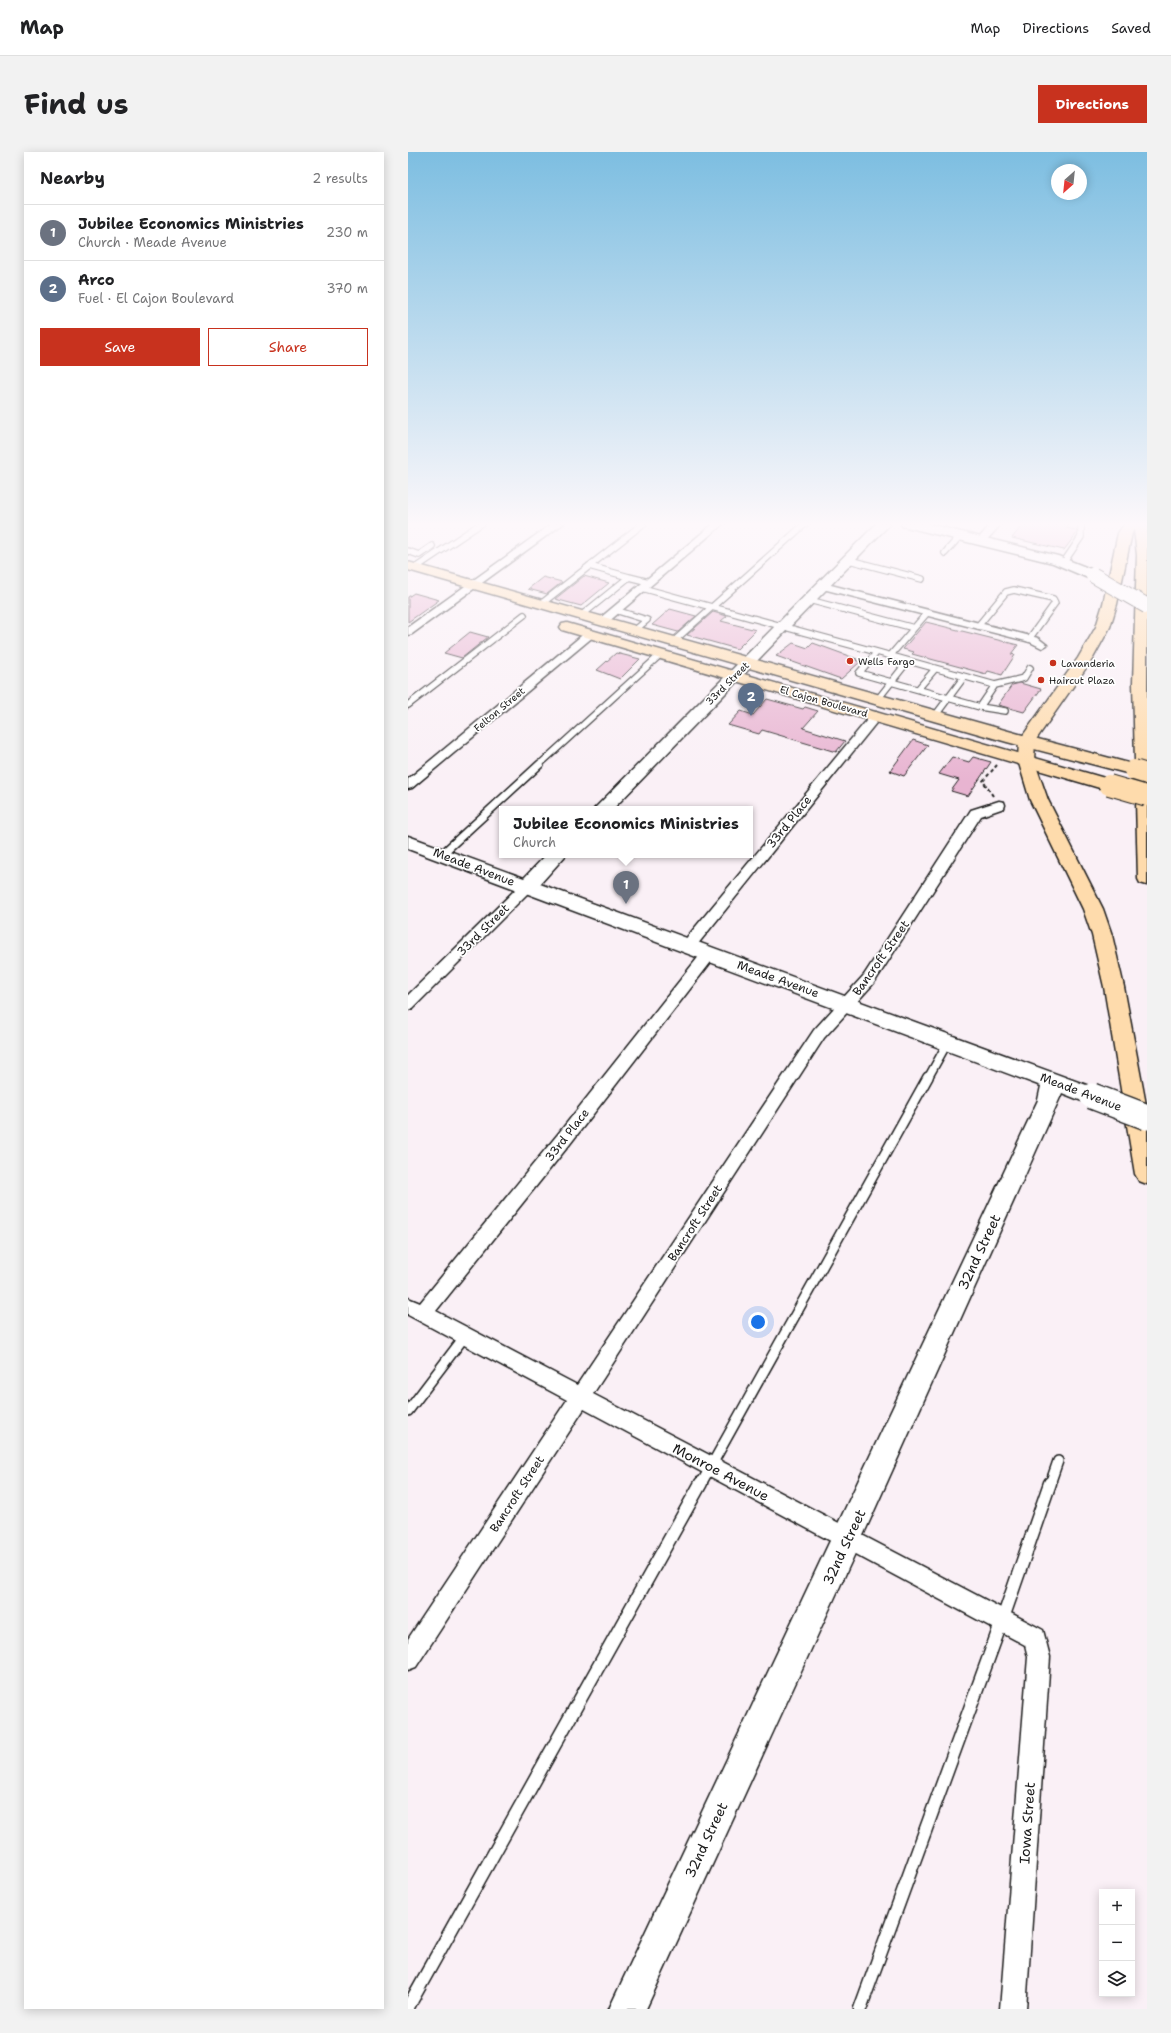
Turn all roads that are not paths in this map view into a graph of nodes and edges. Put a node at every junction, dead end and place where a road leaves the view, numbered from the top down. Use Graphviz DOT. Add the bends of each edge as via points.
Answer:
graph roads {
  1 [pos="440,610"];
  2 [pos="562,610"];
  3 [pos="589,610"];
  4 [pos="616,610"];
  5 [pos="708,610"];
  6 [pos="721,610"];
  7 [pos="799,610"];
  8 [pos="845,610"];
  9 [pos="914,610"];
  10 [pos="991,610"];
  11 [pos="1050,610"];
  12 [pos="1108,610"];
  13 [pos="1143,610"];
  14 [pos="517,613"];
  15 [pos="927,613"];
  16 [pos="582,615"];
  17 [pos="538,619"];
  18 [pos="602,621"];
  19 [pos="553,623"];
  20 [pos="783,626"];
  21 [pos="978,626"];
  22 [pos="914,628"];
  23 [pos="635,630"];
  24 [pos="408,632"];
  25 [pos="590,634"];
  26 [pos="1029,639"];
  27 [pos="674,641"];
  28 [pos="1042,645"];
  29 [pos="877,652"];
  30 [pos="661,654"];
  31 [pos="890,656"];
  32 [pos="908,661"];
  33 [pos="747,662"];
  34 [pos="1030,668"];
  35 [pos="935,669"];
  36 [pos="734,675"];
  37 [pos="964,677"];
  38 [pos="891,682"];
  39 [pos="995,685"];
  40 [pos="918,690"];
  41 [pos="948,698"];
  42 [pos="878,699"];
  43 [pos="408,705"];
  44 [pos="980,707"];
  45 [pos="1005,711"];
  46 [pos="876,716"];
  47 [pos="935,716"];
  48 [pos="1027,741"];
  49 [pos="1026,760"];
  50 [pos="1147,774"];
  51 [pos="408,785"];
  52 [pos="1147,796"];
  53 [pos="999,805"];
  54 [pos="606,806"];
  55 [pos="408,842"];
  56 [pos="441,854"];
  57 [pos="554,858"];
  58 [pos="1147,879"];
  59 [pos="526,887"];
  60 [pos="688,946"];
  61 [pos="709,954"];
  62 [pos="408,1004"];
  63 [pos="848,1004"];
  64 [pos="948,1042"];
  65 [pos="1053,1082"];
  66 [pos="1147,1117"];
  67 [pos="1147,1174"];
  68 [pos="415,1310"];
  69 [pos="465,1336"];
  70 [pos="581,1397"];
  71 [pos="408,1411"];
  72 [pos="1058,1461"];
  73 [pos="710,1466"];
  74 [pos="847,1539"];
  75 [pos="1002,1621"];
  76 [pos="1035,1638"];
  77 [pos="408,1659"];
  78 [pos="408,2007"];
  79 [pos="627,2009"];
  80 [pos="860,2009"];
  81 [pos="1013,2009"];
  1 -- 24 [label="street"];
  2 -- 16 [label="main road, El Cajon Boulevard"];
  3 -- 16 [label="lane"];
  4 -- 18 [label="street"];
  4 -- 23 [label="lane" via="647,620"];
  5 -- 27 [label="lane"];
  6 -- 20 [label="lane"];
  7 -- 20 [label="street, 33rd Street"];
  8 -- 22 [label="lane"];
  9 -- 15 [label="street"];
  10 -- 21 [label="lane"];
  11 -- 26 [label="lane"];
  12 -- 48 [label="main road" via="1103,627 1085,658"];
  13 -- 58 [label="main road" via="1142,683"];
  14 -- 17 [label="main road"];
  14 -- 43 [label="lane"];
  15 -- 21 [label="street"];
  15 -- 22 [label="lane"];
  16 -- 18 [label="main road, El Cajon Boulevard"];
  18 -- 23 [label="main road, El Cajon Boulevard"];
  19 -- 25 [label="main road, El Cajon Boulevard"];
  20 -- 29 [label="lane"];
  20 -- 33 [label="street, 33rd Street"];
  21 -- 26 [label="street"];
  22 -- 31 [label="lane"];
  23 -- 27 [label="main road, El Cajon Boulevard"];
  25 -- 30 [label="main road, El Cajon Boulevard"];
  25 -- 51 [label="street, Felton Street"];
  26 -- 28 [label="street"];
  27 -- 33 [label="main road, El Cajon Boulevard"];
  29 -- 31 [label="lane"];
  29 -- 38 [label="lane" via="859,673"];
  30 -- 36 [label="main road, El Cajon Boulevard"];
  30 -- 56 [label="lane"];
  31 -- 32 [label="lane"];
  32 -- 35 [label="lane"];
  32 -- 38 [label="lane"];
  33 -- 36 [label="street, 33rd Street"];
  33 -- 42 [label="main road, El Cajon Boulevard"];
  34 -- 39 [label="lane" via="1024,678"];
  35 -- 37 [label="lane"];
  35 -- 40 [label="lane"];
  36 -- 46 [label="main road, El Cajon Boulevard"];
  36 -- 54 [label="street, 33rd Street"];
  37 -- 39 [label="lane"];
  37 -- 41 [label="lane"];
  38 -- 40 [label="lane"];
  38 -- 42 [label="lane"];
  39 -- 44 [label="lane"];
  40 -- 41 [label="lane"];
  41 -- 44 [label="lane"];
  41 -- 47 [label="lane"];
  42 -- 47 [label="main road, El Cajon Boulevard"];
  44 -- 45 [label="lane"];
  46 -- 49 [label="main road, El Cajon Boulevard"];
  46 -- 60 [label="street, 33rd Place"];
  47 -- 48 [label="main road, El Cajon Boulevard"];
  48 -- 49 [label="main road"];
  48 -- 50 [label="main road, El Cajon Boulevard, bridge"];
  49 -- 52 [label="main road, El Cajon Boulevard, bridge"];
  49 -- 67 [label="main road" via="1039,800 1093,909 1102,935 1114,987"];
  53 -- 63 [label="street, Bancroft Street" via="976,813 869,979"];
  55 -- 56 [label="street, Meade Avenue"];
  56 -- 59 [label="street, Meade Avenue"];
  57 -- 59 [label="street, 33rd Street"];
  59 -- 60 [label="street, Meade Avenue"];
  59 -- 62 [label="street, 33rd Street"];
  60 -- 61 [label="street, Meade Avenue"];
  61 -- 63 [label="street, Meade Avenue"];
  61 -- 68 [label="street, 33rd Place" via="564,1139"];
  63 -- 64 [label="street, Meade Avenue"];
  63 -- 70 [label="street, Bancroft Street" via="819,1034"];
  64 -- 65 [label="street, Meade Avenue"];
  64 -- 73 [label="lane"];
  65 -- 66 [label="street, Meade Avenue, bridge"];
  65 -- 74 [label="street, 32nd Street" via="1046,1105"];
  68 -- 69 [label="street, Monroe Avenue"];
  69 -- 70 [label="street, Monroe Avenue"];
  69 -- 71 [label="lane"];
  70 -- 73 [label="street, Monroe Avenue"];
  70 -- 77 [label="street, Bancroft Street"];
  72 -- 75 [label="lane"];
  73 -- 74 [label="street, Monroe Avenue"];
  73 -- 78 [label="lane"];
  74 -- 75 [label="street, Monroe Avenue"];
  74 -- 79 [label="street, 32nd Street"];
  75 -- 76 [label="street, Monroe Avenue"];
  75 -- 80 [label="lane"];
  76 -- 81 [label="street, Iowa Street" via="1039,1657"];
}
